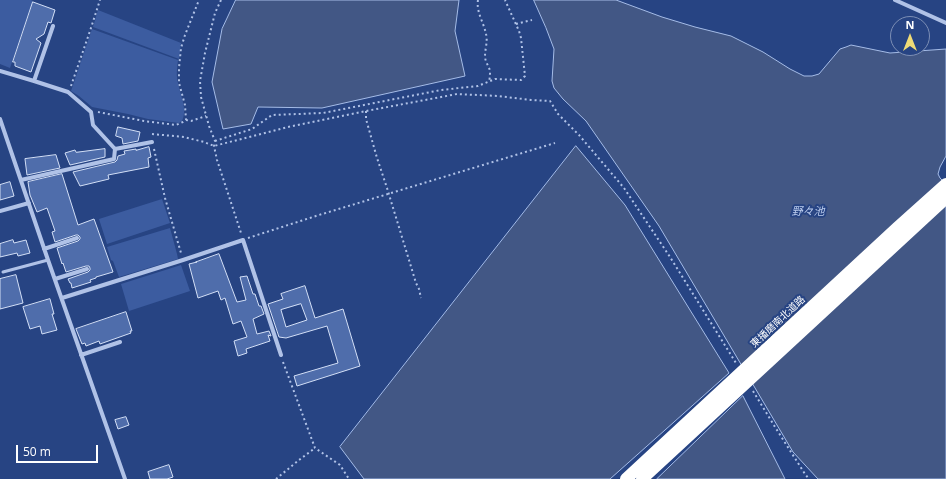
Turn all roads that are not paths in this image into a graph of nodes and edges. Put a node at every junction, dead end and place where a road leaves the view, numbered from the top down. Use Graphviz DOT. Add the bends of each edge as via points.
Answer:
graph roads {
  1 [pos="894,0"];
  2 [pos="946,23"];
  3 [pos="53,26"];
  4 [pos="0,71"];
  5 [pos="34,81"];
  6 [pos="0,120"];
  7 [pos="152,142"];
  8 [pos="115,149"];
  9 [pos="21,180"];
  10 [pos="946,184"];
  11 [pos="946,198"];
  12 [pos="29,203"];
  13 [pos="0,211"];
  14 [pos="77,238"];
  15 [pos="44,249"];
  16 [pos="48,260"];
  17 [pos="86,269"];
  18 [pos="3,272"];
  19 [pos="55,279"];
  20 [pos="62,298"];
  21 [pos="120,342"];
  22 [pos="81,355"];
  23 [pos="281,355"];
  24 [pos="125,479"];
  25 [pos="626,479"];
  26 [pos="642,479"];
  1 -- 2 [label="street"];
  3 -- 5 [label="street"];
  4 -- 5 [label="street"];
  5 -- 8 [label="street" via="68,92 91,112 92,125"];
  6 -- 9 [label="street"];
  7 -- 8 [label="street"];
  8 -- 9 [label="street" via="114,159"];
  9 -- 12 [label="street"];
  10 -- 25 [label="highway, 東播磨南北道路"];
  11 -- 26 [label="highway"];
  12 -- 13 [label="street"];
  12 -- 15 [label="street"];
  14 -- 15 [label="street"];
  15 -- 16 [label="street"];
  16 -- 18 [label="lane"];
  16 -- 19 [label="street"];
  17 -- 19 [label="street"];
  19 -- 20 [label="street"];
  20 -- 22 [label="street"];
  20 -- 23 [label="street" via="243,240"];
  21 -- 22 [label="street"];
  22 -- 24 [label="street"];
}
